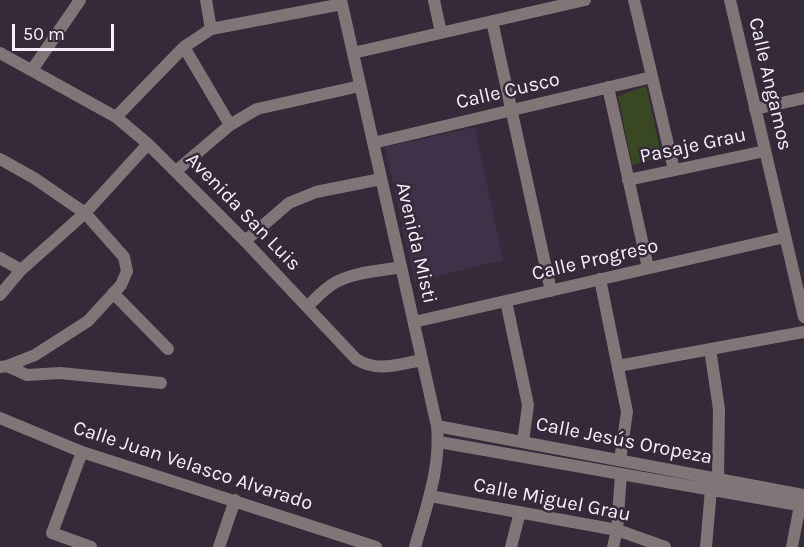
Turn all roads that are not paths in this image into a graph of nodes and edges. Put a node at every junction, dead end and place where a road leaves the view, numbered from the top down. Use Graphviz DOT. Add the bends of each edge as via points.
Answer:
graph roads {
  1 [pos="80,0"];
  2 [pos="206,0"];
  3 [pos="434,0"];
  4 [pos="585,0"];
  5 [pos="633,0"];
  6 [pos="730,0"];
  7 [pos="341,2"];
  8 [pos="540,5"];
  9 [pos="492,21"];
  10 [pos="211,29"];
  11 [pos="441,33"];
  12 [pos="184,47"];
  13 [pos="0,53"];
  14 [pos="353,53"];
  15 [pos="32,70"];
  16 [pos="652,77"];
  17 [pos="360,87"];
  18 [pos="608,87"];
  19 [pos="804,98"];
  20 [pos="755,109"];
  21 [pos="511,110"];
  22 [pos="116,117"];
  23 [pos="230,125"];
  24 [pos="373,143"];
  25 [pos="148,144"];
  26 [pos="765,151"];
  27 [pos="0,159"];
  28 [pos="674,170"];
  29 [pos="176,171"];
  30 [pos="381,179"];
  31 [pos="628,180"];
  32 [pos="85,213"];
  33 [pos="785,237"];
  34 [pos="245,241"];
  35 [pos="0,258"];
  36 [pos="401,267"];
  37 [pos="648,268"];
  38 [pos="21,270"];
  39 [pos="600,279"];
  40 [pos="551,291"];
  41 [pos="113,293"];
  42 [pos="0,295"];
  43 [pos="506,301"];
  44 [pos="307,307"];
  45 [pos="804,317"];
  46 [pos="414,322"];
  47 [pos="804,332"];
  48 [pos="168,349"];
  49 [pos="710,349"];
  50 [pos="422,360"];
  51 [pos="618,366"];
  52 [pos="4,367"];
  53 [pos="161,384"];
  54 [pos="0,418"];
  55 [pos="437,426"];
  56 [pos="439,442"];
  57 [pos="523,442"];
  58 [pos="82,452"];
  59 [pos="620,460"];
  60 [pos="621,474"];
  61 [pos="715,484"];
  62 [pos="430,496"];
  63 [pos="235,500"];
  64 [pos="803,502"];
  65 [pos="520,512"];
  66 [pos="617,530"];
  67 [pos="91,547"];
  68 [pos="219,547"];
  69 [pos="376,547"];
  70 [pos="415,547"];
  71 [pos="511,547"];
  72 [pos="613,547"];
  73 [pos="664,547"];
  74 [pos="706,547"];
  75 [pos="792,547"];
  1 -- 15 [label="street"];
  2 -- 10 [label="street"];
  3 -- 11 [label="street"];
  4 -- 8 [label="street"];
  5 -- 16 [label="street"];
  6 -- 20 [label="street, Calle Angamos"];
  7 -- 10 [label="street"];
  7 -- 14 [label="street, Avenida Misti"];
  8 -- 9 [label="street"];
  9 -- 11 [label="street"];
  9 -- 21 [label="street"];
  10 -- 12 [label="street"];
  11 -- 14 [label="street"];
  12 -- 22 [label="street"];
  12 -- 23 [label="street"];
  13 -- 15 [label="street, Avenida San Luis"];
  14 -- 17 [label="street, Avenida Misti"];
  15 -- 22 [label="street, Avenida San Luis"];
  16 -- 18 [label="street, Calle Cusco"];
  16 -- 28 [label="street"];
  17 -- 23 [label="street" via="257,109"];
  17 -- 24 [label="street, Avenida Misti"];
  18 -- 21 [label="street, Calle Cusco"];
  18 -- 31 [label="street"];
  19 -- 20 [label="street"];
  20 -- 26 [label="street, Calle Angamos"];
  21 -- 24 [label="street, Calle Cusco"];
  21 -- 40 [label="street"];
  22 -- 25 [label="street, Avenida San Luis"];
  23 -- 29 [label="street"];
  24 -- 30 [label="street, Avenida Misti"];
  25 -- 29 [label="street, Avenida San Luis"];
  25 -- 32 [label="street"];
  26 -- 28 [label="street, Pasaje Grau"];
  26 -- 33 [label="street, Calle Angamos"];
  27 -- 32 [label="street"];
  28 -- 31 [label="street, Pasaje Grau"];
  29 -- 34 [label="street, Avenida San Luis"];
  30 -- 34 [label="street" via="316,192 289,203"];
  30 -- 36 [label="street, Avenida Misti"];
  31 -- 37 [label="street"];
  32 -- 38 [label="street"];
  32 -- 41 [label="street" via="127,264 125,278"];
  33 -- 37 [label="street, Calle Progreso"];
  33 -- 45 [label="street, Calle Angamos"];
  34 -- 44 [label="street, Avenida San Luis"];
  35 -- 38 [label="street"];
  36 -- 44 [label="street" via="337,282"];
  36 -- 46 [label="street, Avenida Misti"];
  37 -- 39 [label="street, Calle Progreso"];
  38 -- 42 [label="street"];
  39 -- 40 [label="street, Calle Progreso"];
  39 -- 51 [label="street"];
  40 -- 43 [label="street, Calle Progreso"];
  41 -- 48 [label="street"];
  41 -- 52 [label="street" via="88,321 35,355"];
  43 -- 46 [label="street, Calle Progreso"];
  43 -- 57 [label="street" via="528,405"];
  44 -- 50 [label="street, Avenida San Luis" via="364,364 382,368"];
  46 -- 50 [label="street, Avenida Misti"];
  47 -- 49 [label="street"];
  49 -- 51 [label="street"];
  49 -- 61 [label="street" via="719,409"];
  50 -- 55 [label="street, Avenida Misti"];
  51 -- 59 [label="street" via="627,412"];
  52 -- 53 [label="street" via="27,375 60,373"];
  54 -- 58 [label="street, Calle Juan Velasco Alvarado"];
  55 -- 56 [label="street, Avenida Misti"];
  55 -- 57 [label="street, Calle Jesús Oropeza"];
  56 -- 60 [label="street, Calle Jesús Oropeza"];
  56 -- 62 [label="street, Avenida Misti"];
  57 -- 59 [label="street, Calle Jesús Oropeza"];
  58 -- 63 [label="street, Calle Juan Velasco Alvarado"];
  58 -- 67 [label="street" via="52,533"];
  59 -- 61 [label="street, Calle Jesús Oropeza"];
  60 -- 61 [label="street, Calle Jesús Oropeza"];
  60 -- 66 [label="street"];
  61 -- 64 [label="street, Calle Jesús Oropeza"];
  61 -- 74 [label="street"];
  62 -- 65 [label="street, Calle Miguel Grau"];
  62 -- 70 [label="street, Avenida Misti"];
  63 -- 68 [label="street"];
  63 -- 69 [label="street, Calle Juan Velasco Alvarado"];
  64 -- 75 [label="street"];
  65 -- 66 [label="street, Calle Miguel Grau"];
  65 -- 71 [label="street"];
  66 -- 72 [label="street"];
  66 -- 73 [label="street, Calle Miguel Grau"];
}
